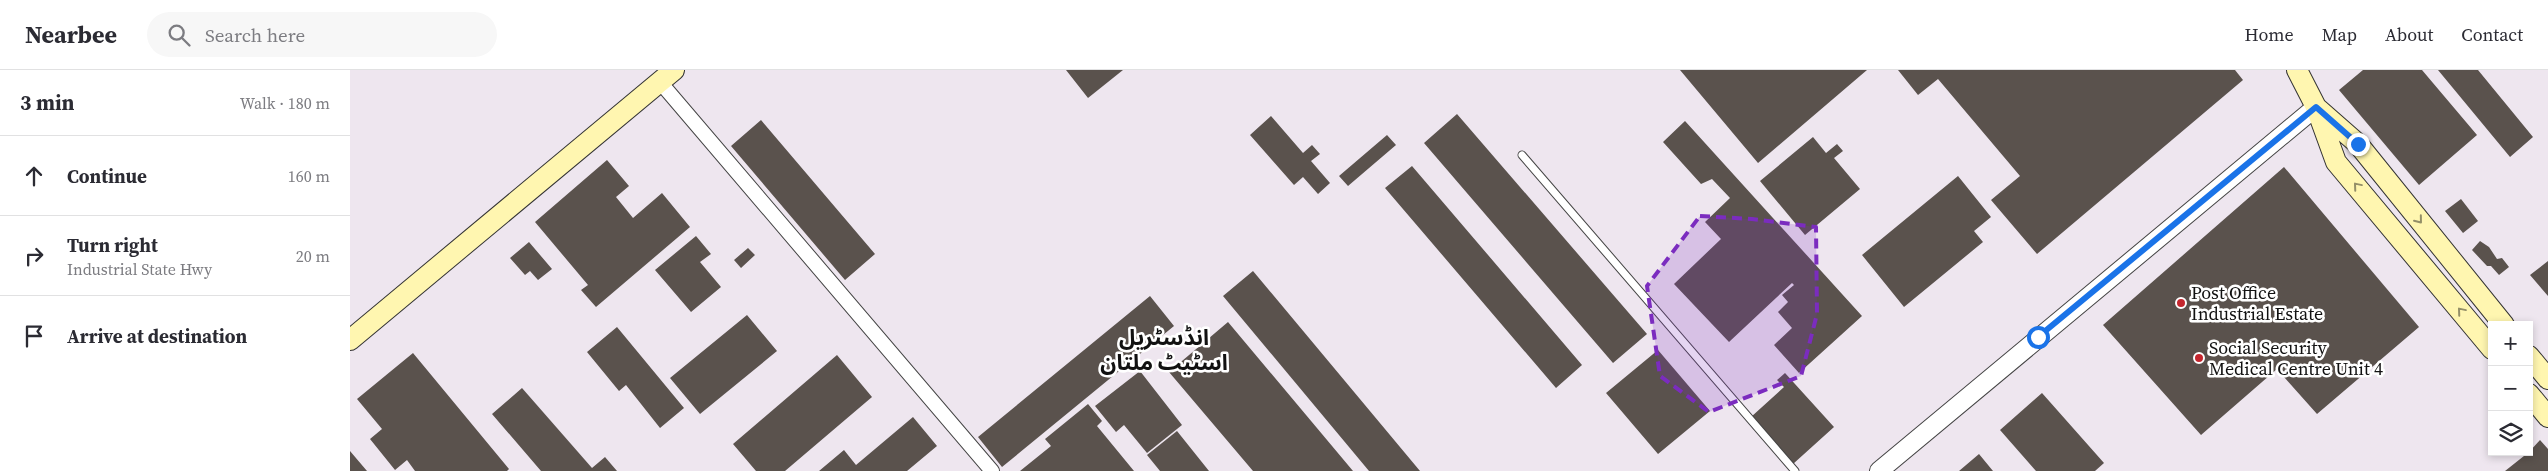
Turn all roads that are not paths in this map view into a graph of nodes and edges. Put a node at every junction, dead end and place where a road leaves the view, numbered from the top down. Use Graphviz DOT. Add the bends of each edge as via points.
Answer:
graph roads {
  1 [pos="2296,70"];
  2 [pos="667,76"];
  3 [pos="2316,107"];
  4 [pos="1522,155"];
  5 [pos="2501,321"];
  6 [pos="350,340"];
  7 [pos="2488,344"];
  8 [pos="2533,361"];
  9 [pos="2548,379"];
  10 [pos="2533,399"];
  11 [pos="2548,417"];
  12 [pos="992,471"];
  13 [pos="1795,471"];
  14 [pos="1879,471"];
  1 -- 3 [label="main road"];
  2 -- 6 [label="main road"];
  2 -- 12 [label="street"];
  3 -- 5 [label="main road, one-way" via="2358,144"];
  7 -- 3 [label="main road, one-way" via="2336,162"];
  3 -- 14 [label="street"];
  4 -- 13 [label="lane"];
  8 -- 9 [label="main road"];
  10 -- 11 [label="main road"];
}
